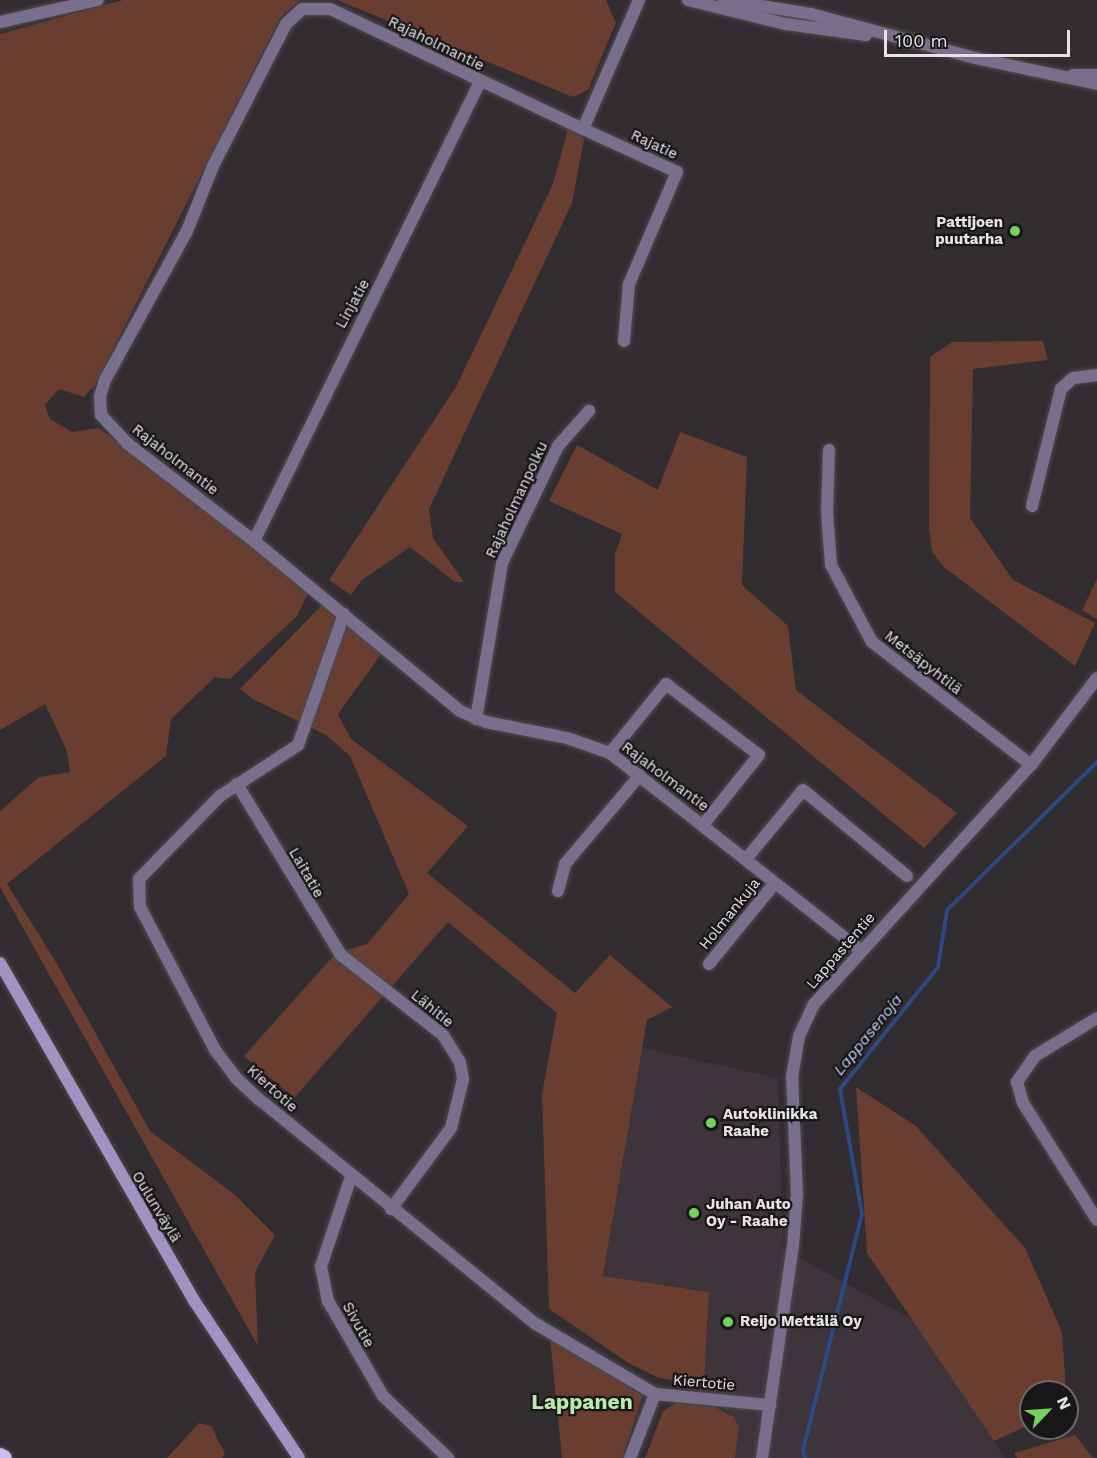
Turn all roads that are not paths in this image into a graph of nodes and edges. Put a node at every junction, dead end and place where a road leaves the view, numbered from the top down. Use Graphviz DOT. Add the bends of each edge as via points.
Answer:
graph roads {
  1 [pos="60,0"];
  2 [pos="98,0"];
  3 [pos="639,0"];
  4 [pos="688,0"];
  5 [pos="723,0"];
  6 [pos="37,10"];
  7 [pos="0,22"];
  8 [pos="893,38"];
  9 [pos="1060,75"];
  10 [pos="1097,75"];
  11 [pos="480,82"];
  12 [pos="1097,84"];
  13 [pos="583,129"];
  14 [pos="624,341"];
  15 [pos="1097,375"];
  16 [pos="589,411"];
  17 [pos="829,450"];
  18 [pos="1032,506"];
  19 [pos="254,541"];
  20 [pos="344,614"];
  21 [pos="1097,678"];
  22 [pos="476,719"];
  23 [pos="610,753"];
  24 [pos="1031,765"];
  25 [pos="640,775"];
  26 [pos="237,784"];
  27 [pos="703,825"];
  28 [pos="746,859"];
  29 [pos="907,876"];
  30 [pos="775,883"];
  31 [pos="558,891"];
  32 [pos="860,950"];
  33 [pos="0,963"];
  34 [pos="709,964"];
  35 [pos="357,970"];
  36 [pos="1097,1018"];
  37 [pos="351,1177"];
  38 [pos="391,1209"];
  39 [pos="1097,1220"];
  40 [pos="655,1394"];
  41 [pos="770,1405"];
  42 [pos="299,1458"];
  43 [pos="448,1458"];
  44 [pos="630,1458"];
  45 [pos="762,1458"];
  1 -- 6 [label="street"];
  2 -- 6 [label="street"];
  3 -- 13 [label="street"];
  4 -- 8 [label="street" via="786,24"];
  5 -- 8 [label="street" via="811,15"];
  6 -- 7 [label="street"];
  8 -- 9 [label="street"];
  9 -- 10 [label="street"];
  9 -- 12 [label="street"];
  11 -- 13 [label="street, Rajaholmantie"];
  11 -- 19 [label="street, Linjatie"];
  11 -- 19 [label="street, Rajaholmantie" via="330,9 308,7 294,14 213,166 187,231 105,380 100,407 108,425"];
  13 -- 14 [label="street, Rajatie" via="677,172 629,284"];
  15 -- 18 [label="street" via="1073,378 1061,389"];
  16 -- 22 [label="street, Rajaholmanpolku" via="558,446 502,563"];
  17 -- 24 [label="street, Metsäpyhtilä" via="827,512 831,565 872,642"];
  19 -- 20 [label="street, Rajaholmantie"];
  20 -- 22 [label="street, Rajaholmantie" via="460,711"];
  20 -- 26 [label="street, Kiertotie" via="298,745"];
  21 -- 24 [label="street, Lappastentie"];
  22 -- 23 [label="street, Rajaholmantie" via="567,738"];
  23 -- 25 [label="street, Rajaholmantie"];
  23 -- 27 [label="street" via="666,684 759,755"];
  24 -- 32 [label="street, Lappastentie"];
  25 -- 27 [label="street, Rajaholmantie"];
  25 -- 31 [label="street" via="565,864"];
  26 -- 35 [label="street, Laitatie" via="326,936"];
  26 -- 37 [label="street, Kiertotie" via="209,806 139,879 140,906 225,1065"];
  27 -- 28 [label="street, Rajaholmantie"];
  28 -- 29 [label="street" via="803,790"];
  28 -- 30 [label="street, Rajaholmantie"];
  30 -- 32 [label="street, Rajaholmantie"];
  30 -- 34 [label="street, Holmankuja"];
  32 -- 41 [label="street, Lappastentie" via="814,1004 800,1036 792,1077 797,1194 794,1246"];
  33 -- 42 [label="main road, Oulunväylä" via="195,1302"];
  35 -- 38 [label="street, Lähitie" via="443,1035 460,1062 463,1080 457,1114 447,1135"];
  36 -- 39 [label="street" via="1035,1056 1017,1082 1023,1103"];
  37 -- 38 [label="street, Kiertotie"];
  37 -- 43 [label="street, Sivutie" via="321,1266 328,1301 383,1396"];
  38 -- 40 [label="street, Kiertotie" via="536,1324"];
  40 -- 41 [label="street, Kiertotie"];
  40 -- 44 [label="street"];
  41 -- 45 [label="street, Lappastentie"];
}
